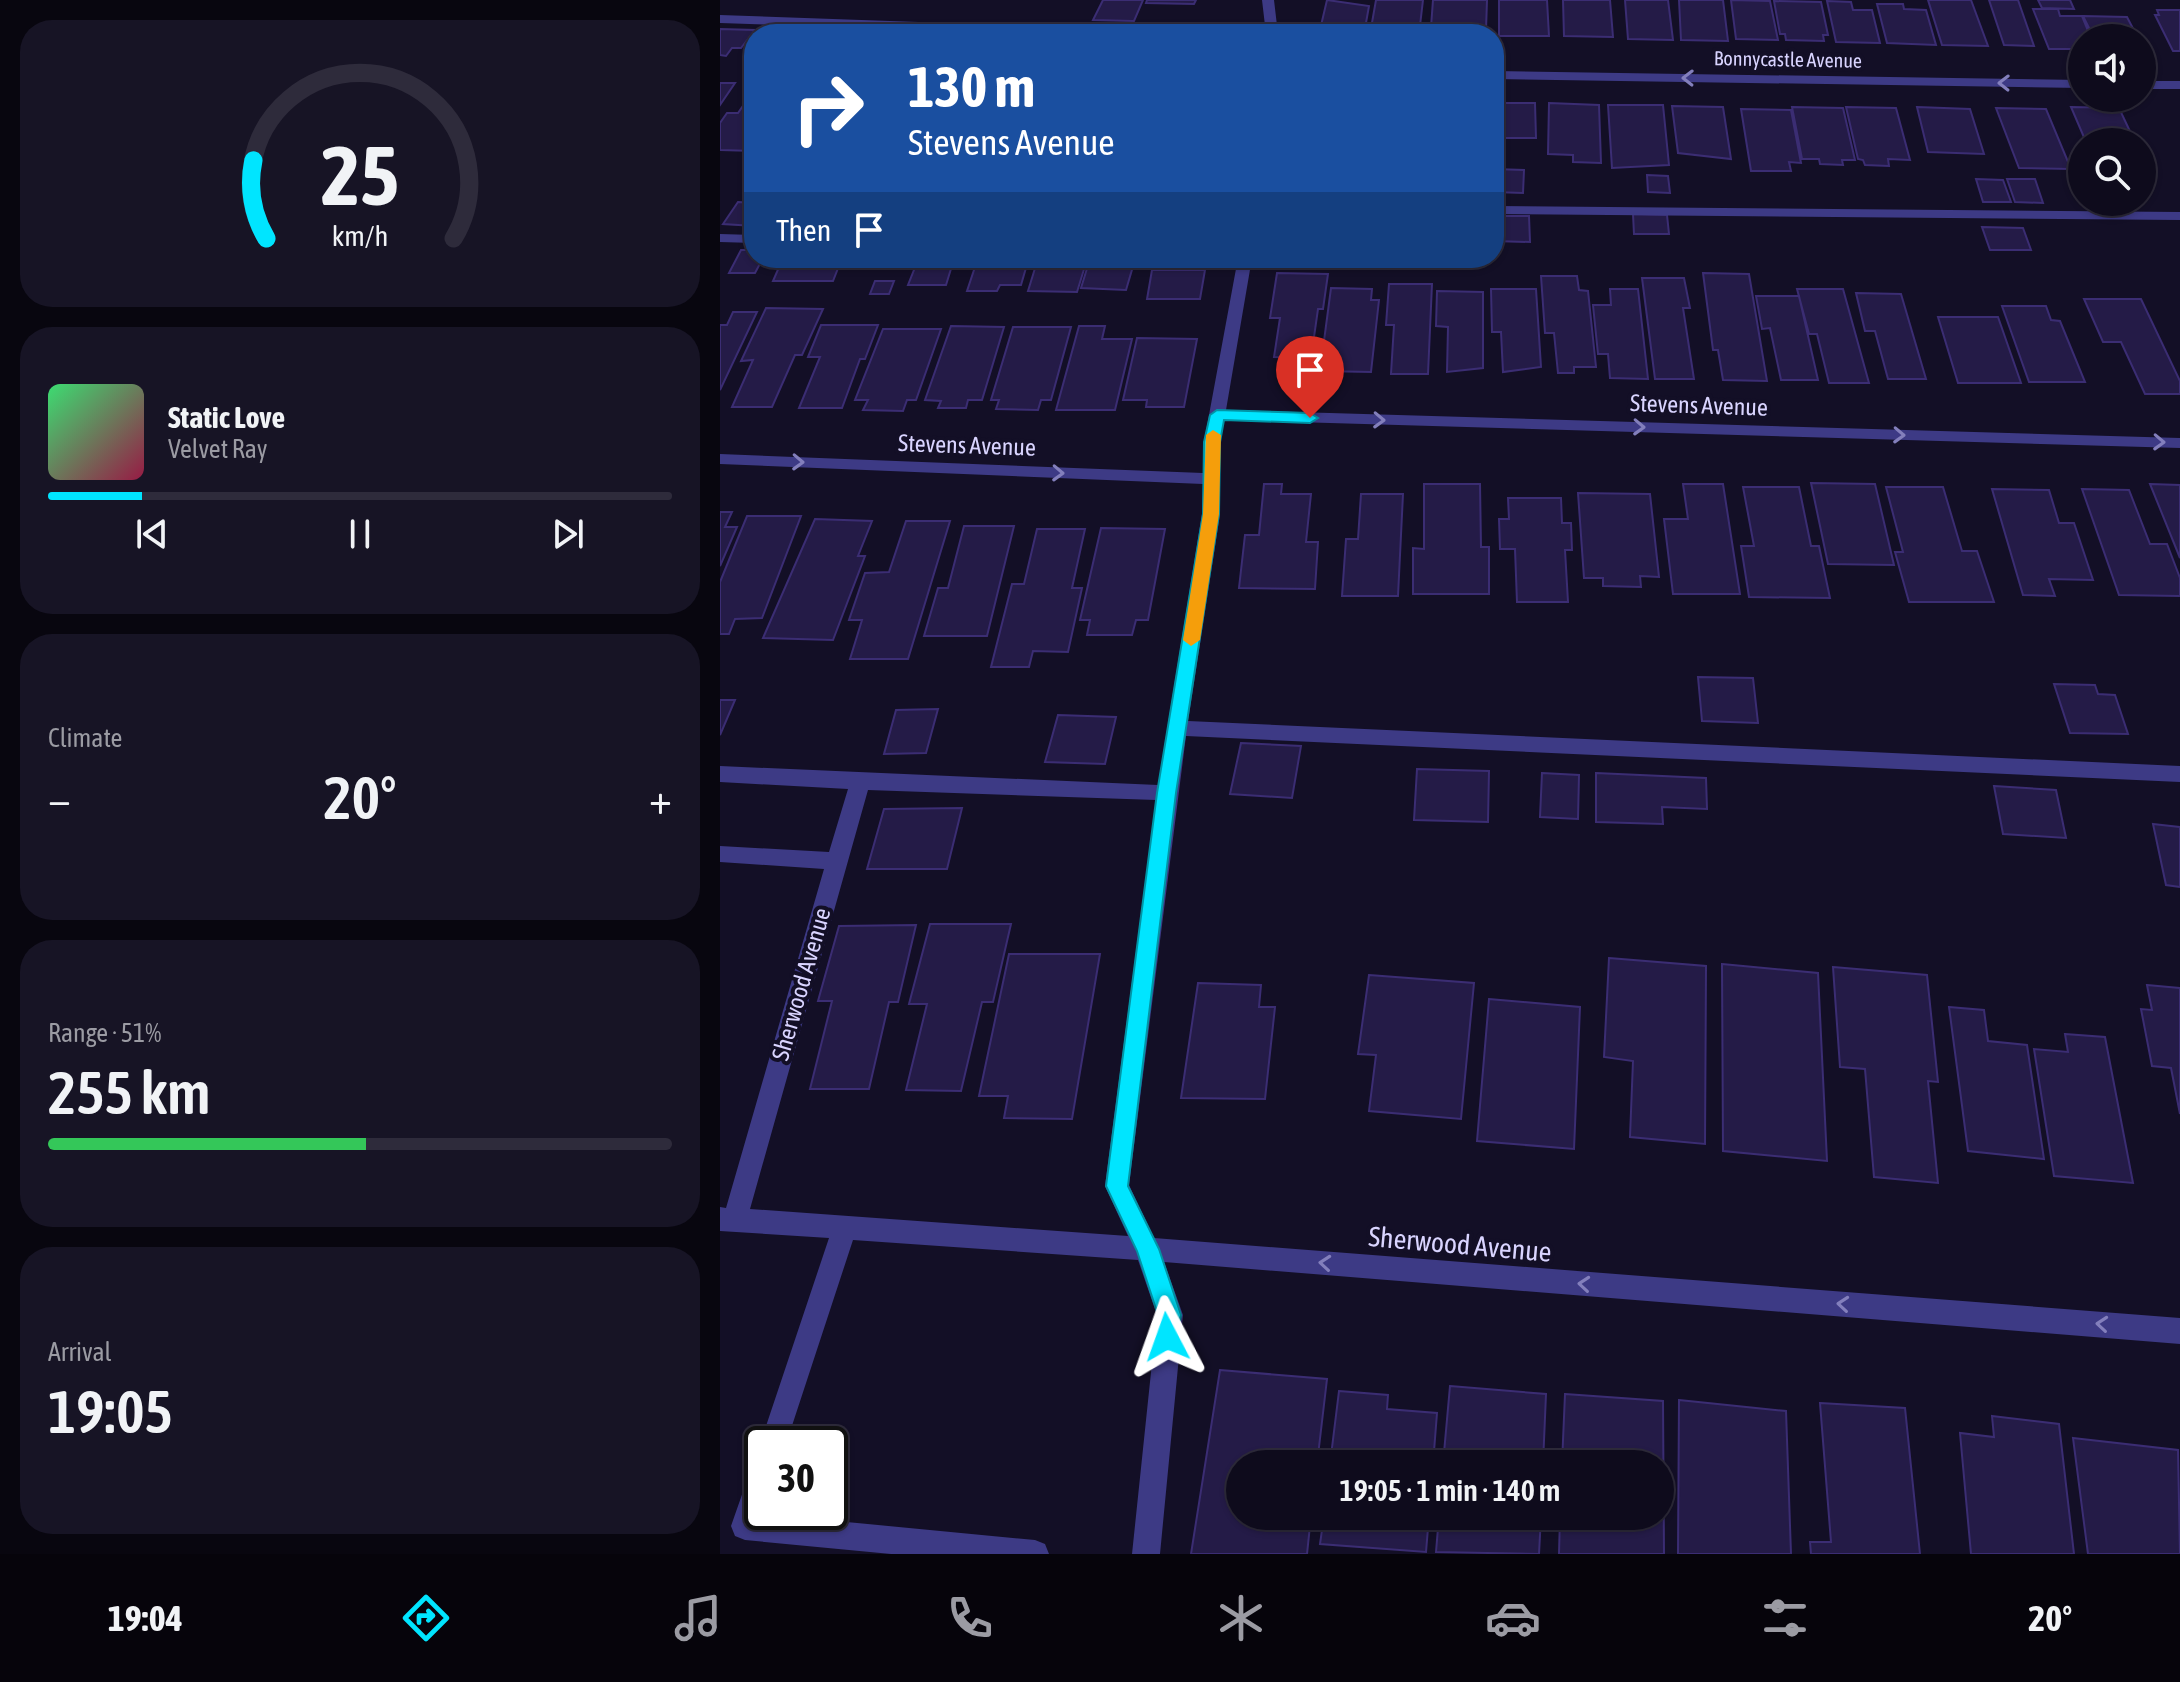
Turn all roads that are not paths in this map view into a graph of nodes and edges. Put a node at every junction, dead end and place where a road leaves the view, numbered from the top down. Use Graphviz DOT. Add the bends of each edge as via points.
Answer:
graph roads {
  1 [pos="1268,0"];
  2 [pos="720,19"];
  3 [pos="862,24"];
  4 [pos="1271,24"];
  5 [pos="1504,75"];
  6 [pos="2068,84"];
  7 [pos="2156,85"];
  8 [pos="2180,85"];
  9 [pos="1504,210"];
  10 [pos="2180,216"];
  11 [pos="720,238"];
  12 [pos="744,239"];
  13 [pos="1243,268"];
  14 [pos="1217,415"];
  15 [pos="2180,443"];
  16 [pos="720,459"];
  17 [pos="1212,479"];
  18 [pos="1177,728"];
  19 [pos="720,774"];
  20 [pos="2180,774"];
  21 [pos="860,782"];
  22 [pos="1167,793"];
  23 [pos="720,854"];
  24 [pos="837,861"];
  25 [pos="727,1220"];
  26 [pos="845,1228"];
  27 [pos="1147,1249"];
  28 [pos="2180,1331"];
  29 [pos="779,1426"];
  30 [pos="786,1530"];
  31 [pos="1035,1554"];
  32 [pos="1146,1554"];
  1 -- 4 [label="street"];
  2 -- 3 [label="street"];
  6 -- 5 [label="street, Bonnycastle Avenue, one-way"];
  7 -- 8 [label="street"];
  9 -- 10 [label="street"];
  11 -- 12 [label="street"];
  13 -- 14 [label="street"];
  14 -- 15 [label="street, Stevens Avenue, one-way"];
  14 -- 17 [label="street"];
  16 -- 17 [label="street, Stevens Avenue, one-way"];
  17 -- 18 [label="street"];
  18 -- 20 [label="street"];
  18 -- 22 [label="street"];
  19 -- 21 [label="street"];
  21 -- 22 [label="street"];
  21 -- 24 [label="street, Sherwood Avenue"];
  22 -- 27 [label="street" via="1117,1186"];
  23 -- 24 [label="street"];
  24 -- 25 [label="street, Sherwood Avenue"];
  25 -- 26 [label="street, Sherwood Avenue"];
  26 -- 27 [label="street, Sherwood Avenue"];
  26 -- 29 [label="street"];
  28 -- 27 [label="street, Sherwood Avenue, one-way"];
  27 -- 32 [label="street" via="1170,1315"];
  30 -- 31 [label="street"];
}
